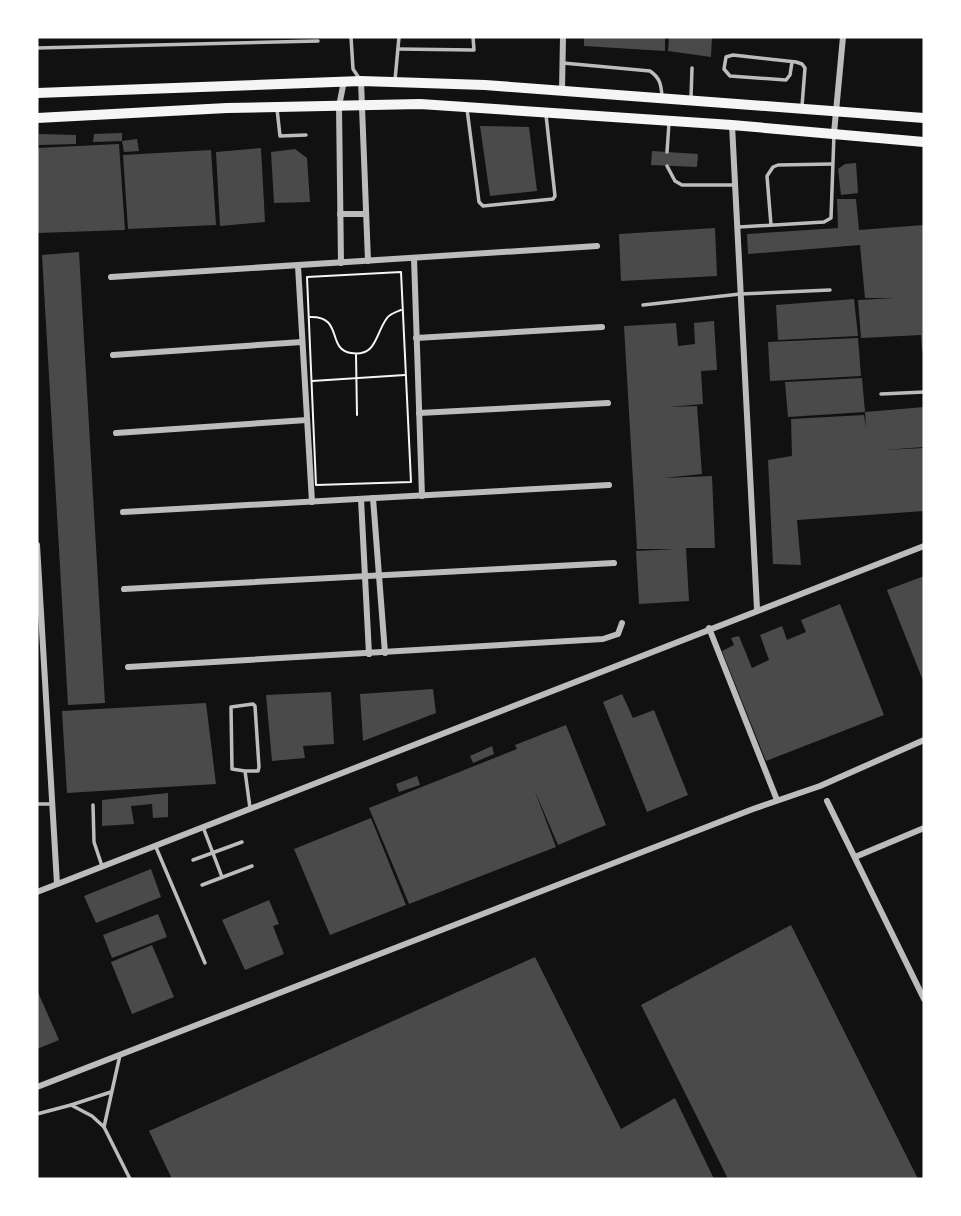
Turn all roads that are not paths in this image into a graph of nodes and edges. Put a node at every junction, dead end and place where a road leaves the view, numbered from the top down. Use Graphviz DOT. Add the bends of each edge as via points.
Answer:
graph roads {
  1 [pos="351,37"];
  2 [pos="399,37"];
  3 [pos="473,37"];
  4 [pos="563,37"];
  5 [pos="844,37"];
  6 [pos="318,41"];
  7 [pos="37,48"];
  8 [pos="398,49"];
  9 [pos="792,62"];
  10 [pos="563,63"];
  11 [pos="692,68"];
  12 [pos="353,69"];
  13 [pos="344,81"];
  14 [pos="361,81"];
  15 [pos="395,82"];
  16 [pos="562,90"];
  17 [pos="37,93"];
  18 [pos="662,98"];
  19 [pos="691,100"];
  20 [pos="362,105"];
  21 [pos="339,106"];
  22 [pos="277,107"];
  23 [pos="467,107"];
  24 [pos="802,108"];
  25 [pos="838,111"];
  26 [pos="546,113"];
  27 [pos="37,118"];
  28 [pos="924,118"];
  29 [pos="670,121"];
  30 [pos="732,125"];
  31 [pos="834,133"];
  32 [pos="306,135"];
  33 [pos="924,142"];
  34 [pos="667,152"];
  35 [pos="832,164"];
  36 [pos="667,166"];
  37 [pos="735,185"];
  38 [pos="340,214"];
  39 [pos="366,214"];
  40 [pos="771,226"];
  41 [pos="737,227"];
  42 [pos="597,246"];
  43 [pos="414,258"];
  44 [pos="368,261"];
  45 [pos="341,263"];
  46 [pos="298,266"];
  47 [pos="111,277"];
  48 [pos="830,289"];
  49 [pos="740,294"];
  50 [pos="643,305"];
  51 [pos="602,327"];
  52 [pos="416,338"];
  53 [pos="302,342"];
  54 [pos="113,355"];
  55 [pos="924,392"];
  56 [pos="881,394"];
  57 [pos="608,403"];
  58 [pos="419,413"];
  59 [pos="307,420"];
  60 [pos="116,433"];
  61 [pos="609,485"];
  62 [pos="422,496"];
  63 [pos="373,498"];
  64 [pos="361,499"];
  65 [pos="312,502"];
  66 [pos="123,512"];
  67 [pos="37,545"];
  68 [pos="924,546"];
  69 [pos="614,564"];
  70 [pos="377,577"];
  71 [pos="366,578"];
  72 [pos="124,589"];
  73 [pos="757,609"];
  74 [pos="622,623"];
  75 [pos="709,628"];
  76 [pos="385,653"];
  77 [pos="369,654"];
  78 [pos="128,667"];
  79 [pos="924,740"];
  80 [pos="244,771"];
  81 [pos="777,800"];
  82 [pos="827,801"];
  83 [pos="52,803"];
  84 [pos="37,804"];
  85 [pos="93,805"];
  86 [pos="250,808"];
  87 [pos="203,827"];
  88 [pos="923,831"];
  89 [pos="242,842"];
  90 [pos="155,845"];
  91 [pos="213,852"];
  92 [pos="855,857"];
  93 [pos="193,860"];
  94 [pos="102,866"];
  95 [pos="252,866"];
  96 [pos="222,877"];
  97 [pos="57,884"];
  98 [pos="202,885"];
  99 [pos="37,892"];
  100 [pos="205,963"];
  101 [pos="924,999"];
  102 [pos="121,1053"];
  103 [pos="37,1087"];
  104 [pos="111,1092"];
  105 [pos="71,1105"];
  106 [pos="37,1114"];
  107 [pos="104,1126"];
  108 [pos="130,1179"];
  1 -- 12 [label="lane"];
  2 -- 8 [label="lane"];
  3 -- 8 [label="lane" via="474,50"];
  4 -- 10 [label="street"];
  5 -- 25 [label="street"];
  6 -- 7 [label="lane"];
  8 -- 15 [label="lane"];
  9 -- 9 [label="lane" via="733,55 726,57 724,72 786,80"];
  9 -- 24 [label="lane" via="805,68"];
  10 -- 16 [label="street"];
  10 -- 18 [label="lane" via="650,71 661,84"];
  11 -- 19 [label="lane"];
  12 -- 13 [label="lane"];
  12 -- 14 [label="lane"];
  13 -- 14 [label="main road"];
  13 -- 17 [label="main road"];
  13 -- 21 [label="street"];
  14 -- 15 [label="main road"];
  14 -- 20 [label="street"];
  15 -- 16 [label="main road"];
  16 -- 18 [label="main road"];
  18 -- 19 [label="main road"];
  19 -- 24 [label="main road"];
  20 -- 21 [label="main road"];
  20 -- 23 [label="main road"];
  20 -- 39 [label="street"];
  21 -- 22 [label="main road"];
  21 -- 38 [label="street"];
  22 -- 27 [label="main road"];
  22 -- 32 [label="lane" via="280,136"];
  23 -- 26 [label="main road"];
  23 -- 26 [label="lane" via="483,206 553,199"];
  24 -- 25 [label="main road"];
  25 -- 28 [label="main road"];
  25 -- 31 [label="street"];
  26 -- 29 [label="main road"];
  29 -- 30 [label="main road"];
  29 -- 34 [label="lane"];
  30 -- 31 [label="main road"];
  30 -- 37 [label="street"];
  31 -- 33 [label="main road"];
  31 -- 35 [label="lane"];
  35 -- 40 [label="lane" via="831,218"];
  35 -- 40 [label="lane" via="772,167 767,176"];
  36 -- 37 [label="lane" via="682,185"];
  37 -- 41 [label="street"];
  38 -- 39 [label="street"];
  38 -- 45 [label="street"];
  39 -- 44 [label="street"];
  40 -- 41 [label="lane"];
  41 -- 49 [label="street"];
  42 -- 43 [label="street"];
  43 -- 44 [label="street"];
  43 -- 52 [label="street"];
  44 -- 45 [label="street"];
  45 -- 46 [label="street"];
  46 -- 47 [label="street"];
  46 -- 53 [label="street"];
  48 -- 49 [label="lane"];
  49 -- 50 [label="lane"];
  49 -- 73 [label="street"];
  51 -- 52 [label="street"];
  52 -- 58 [label="street"];
  53 -- 54 [label="street"];
  53 -- 59 [label="street"];
  55 -- 56 [label="lane"];
  57 -- 58 [label="street"];
  58 -- 62 [label="street"];
  59 -- 60 [label="street"];
  59 -- 65 [label="street"];
  61 -- 62 [label="street"];
  62 -- 63 [label="street"];
  63 -- 64 [label="street"];
  63 -- 70 [label="street"];
  64 -- 65 [label="street"];
  64 -- 71 [label="street"];
  65 -- 66 [label="street"];
  67 -- 83 [label="street"];
  68 -- 73 [label="street"];
  69 -- 70 [label="street"];
  70 -- 71 [label="street"];
  70 -- 76 [label="street"];
  71 -- 72 [label="street"];
  71 -- 77 [label="street"];
  73 -- 75 [label="street"];
  74 -- 76 [label="street" via="618,634 603,639"];
  75 -- 81 [label="street"];
  75 -- 86 [label="street"];
  76 -- 77 [label="street"];
  77 -- 78 [label="street"];
  79 -- 81 [label="street"];
  80 -- 80 [label="lane" via="232,769 231,707 253,704 259,770"];
  80 -- 86 [label="lane"];
  81 -- 102 [label="street"];
  82 -- 92 [label="street"];
  83 -- 84 [label="lane"];
  83 -- 97 [label="street"];
  85 -- 94 [label="lane" via="94,842"];
  86 -- 87 [label="street"];
  87 -- 90 [label="street"];
  87 -- 91 [label="lane"];
  88 -- 92 [label="street"];
  89 -- 91 [label="lane"];
  90 -- 94 [label="street"];
  90 -- 100 [label="lane"];
  91 -- 93 [label="lane"];
  91 -- 96 [label="lane"];
  92 -- 101 [label="street"];
  94 -- 97 [label="street"];
  95 -- 96 [label="lane"];
  96 -- 98 [label="lane"];
  97 -- 99 [label="street"];
  102 -- 103 [label="street"];
  102 -- 104 [label="lane"];
  104 -- 105 [label="lane"];
  104 -- 107 [label="lane"];
  105 -- 106 [label="lane"];
  105 -- 107 [label="lane"];
  107 -- 108 [label="lane"];
}
